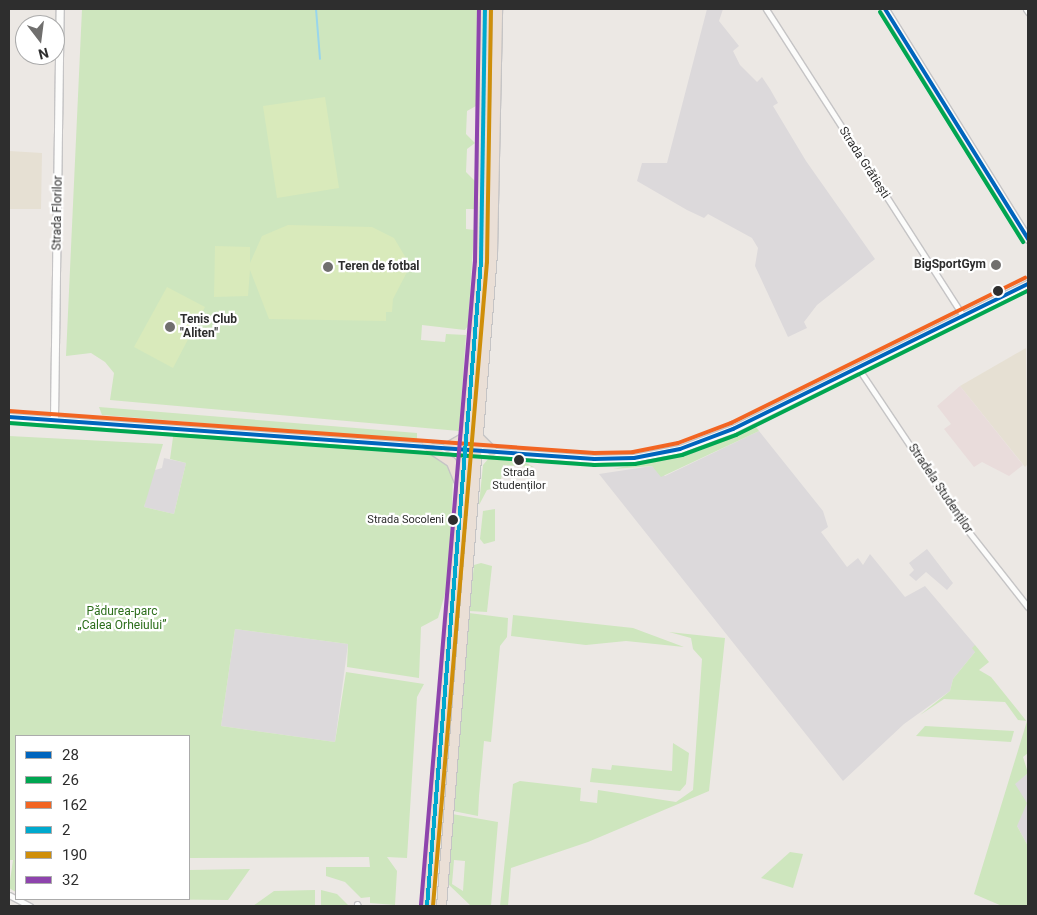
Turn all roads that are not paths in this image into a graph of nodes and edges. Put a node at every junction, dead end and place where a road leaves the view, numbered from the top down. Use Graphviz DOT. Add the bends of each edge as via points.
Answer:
graph roads {
  1 [pos="60,9"];
  2 [pos="485,9"];
  3 [pos="497,9"];
  4 [pos="766,9"];
  5 [pos="885,9"];
  6 [pos="1026,9"];
  7 [pos="1028,12"];
  8 [pos="483,130"];
  9 [pos="495,130"];
  10 [pos="1028,239"];
  11 [pos="1028,284"];
  12 [pos="963,316"];
  13 [pos="858,368"];
  14 [pos="9,417"];
  15 [pos="54,417"];
  16 [pos="466,436"];
  17 [pos="479,438"];
  18 [pos="426,446"];
  19 [pos="447,447"];
  20 [pos="466,449"];
  21 [pos="478,450"];
  22 [pos="492,451"];
  23 [pos="462,494"];
  24 [pos="1028,606"];
  25 [pos="448,665"];
  26 [pos="460,666"];
  27 [pos="19,900"];
  28 [pos="30,906"];
  29 [pos="427,906"];
  30 [pos="441,906"];
  1 -- 15 [label="main road, Strada Florilor"];
  2 -- 8 [label="highway"];
  3 -- 9 [label="highway"];
  4 -- 12 [label="street, Strada Grătiești"];
  5 -- 10 [label="main road"];
  6 -- 7 [label="street"];
  8 -- 9 [label="highway"];
  8 -- 16 [label="highway" via="481,261"];
  9 -- 17 [label="highway"];
  11 -- 12 [label="main road"];
  12 -- 13 [label="main road"];
  13 -- 22 [label="main road" via="733,429 664,453 603,459"];
  13 -- 24 [label="street, Stradela Studenților" via="961,522"];
  14 -- 15 [label="main road"];
  15 -- 18 [label="main road"];
  16 -- 19 [label="highway"];
  16 -- 20 [label="highway"];
  17 -- 21 [label="highway"];
  17 -- 22 [label="highway"];
  18 -- 19 [label="main road"];
  18 -- 23 [label="highway" via="453,465"];
  19 -- 20 [label="main road"];
  20 -- 21 [label="main road"];
  20 -- 23 [label="highway"];
  21 -- 22 [label="main road"];
  21 -- 26 [label="highway"];
  23 -- 25 [label="highway"];
  25 -- 26 [label="highway"];
  25 -- 29 [label="highway"];
  26 -- 30 [label="highway"];
  27 -- 28 [label="street"];
}
